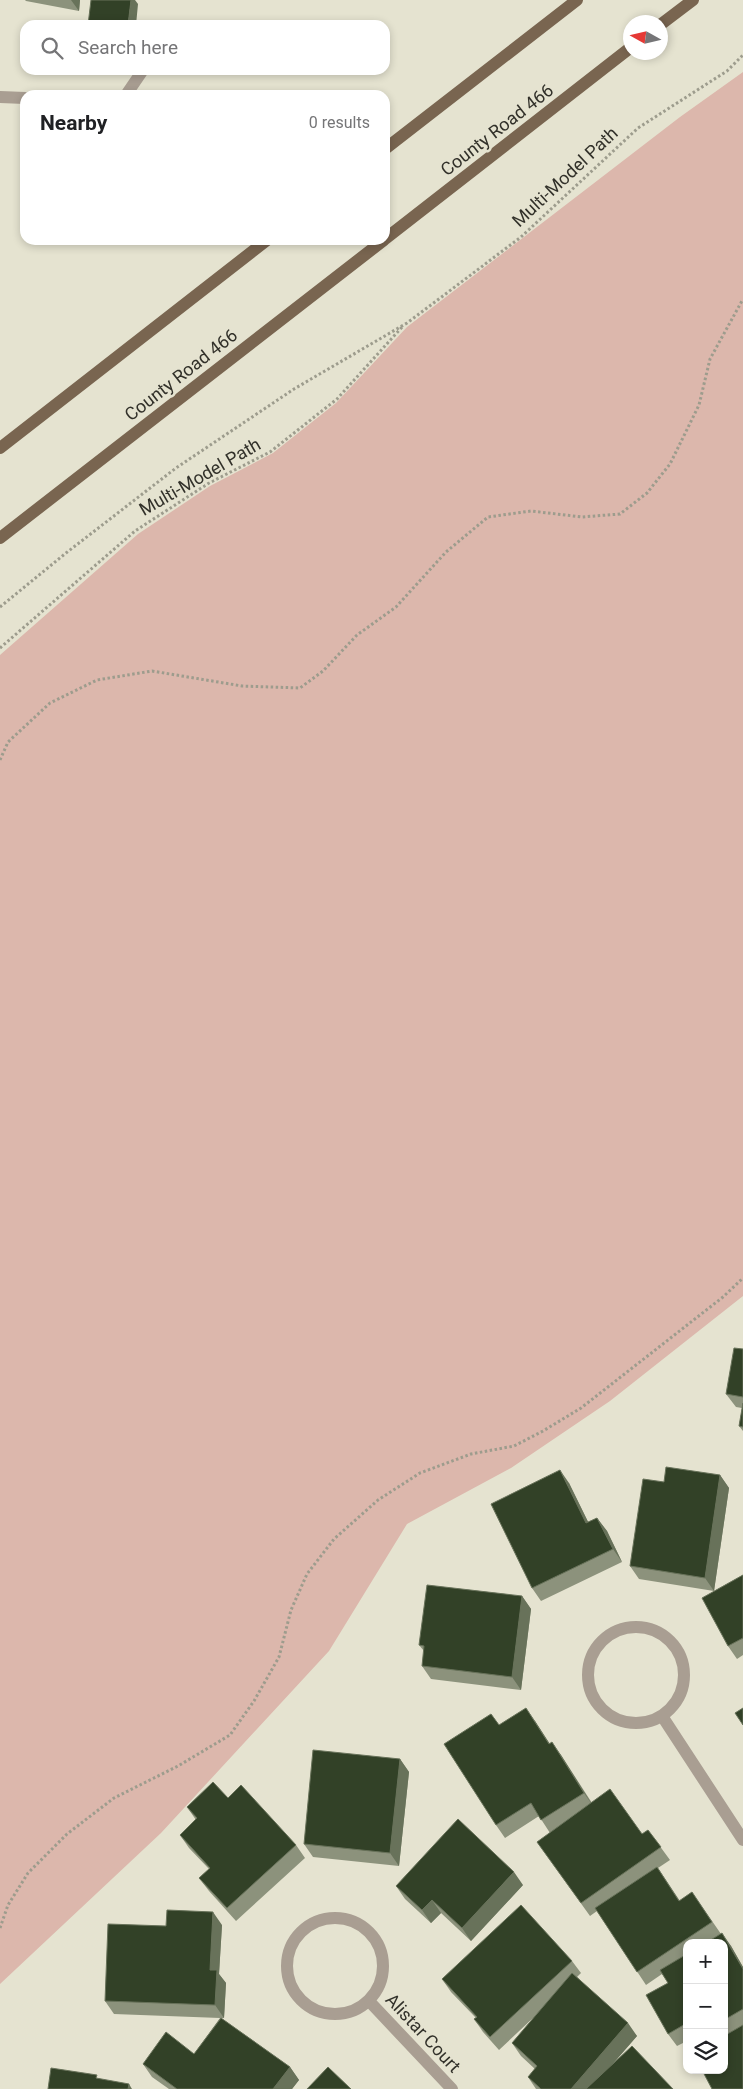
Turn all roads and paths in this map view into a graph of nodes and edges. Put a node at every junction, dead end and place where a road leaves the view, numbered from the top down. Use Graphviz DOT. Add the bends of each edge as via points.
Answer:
graph roads {
  1 [pos="577,0"];
  2 [pos="693,0"];
  3 [pos="668,19"];
  4 [pos="623,53"];
  5 [pos="743,54"];
  6 [pos="140,75"];
  7 [pos="129,90"];
  8 [pos="0,97"];
  9 [pos="20,98"];
  10 [pos="390,145"];
  11 [pos="390,234"];
  12 [pos="262,245"];
  13 [pos="376,245"];
  14 [pos="743,299"];
  15 [pos="407,323"];
  16 [pos="0,448"];
  17 [pos="0,538"];
  18 [pos="0,607"];
  19 [pos="0,648"];
  20 [pos="0,760"];
  21 [pos="743,1278"];
  22 [pos="662,1716"];
  23 [pos="743,1840"];
  24 [pos="0,1928"];
  25 [pos="369,2001"];
  26 [pos="452,2089"];
  1 -- 10 [label="main road"];
  2 -- 3 [label="main road"];
  4 -- 11 [label="main road, County Road 466"];
  5 -- 15 [label="path, Multi-Model Path" via="727,71 638,128 521,237"];
  6 -- 7 [label="street"];
  8 -- 9 [label="street"];
  12 -- 16 [label="main road"];
  13 -- 17 [label="main road, County Road 466"];
  14 -- 20 [label="path" via="710,359 700,404 670,464 647,493 620,514 582,517 532,511 488,516 446,552 396,607 357,635 323,671 300,688 242,686 152,671 97,680 50,703 8,742"];
  15 -- 18 [label="path, Multi-Model Path" via="294,389 176,468"];
  15 -- 19 [label="path, Multi-Model Path" via="337,399 270,452 209,483 135,531"];
  21 -- 24 [label="path" via="581,1408 514,1446 471,1454 420,1473 378,1500 334,1539 307,1574 291,1610 279,1657 230,1734 178,1766 114,1798 67,1834 28,1873 8,1906"];
  22 -- 22 [label="street" via="647,1722 630,1723 613,1718 600,1708 591,1694 587,1677 589,1660 597,1645 609,1634 623,1627 653,1629 677,1648 683,1662 681,1692 674,1705"];
  22 -- 23 [label="street"];
  25 -- 25 [label="street, Alistar Court" via="354,2011 338,2015 322,2013 306,2005 295,1993 288,1977 287,1960 292,1944 302,1930 315,1922 345,1918 371,1932 380,1945 384,1975"];
  25 -- 26 [label="street, Alistar Court"];
}
